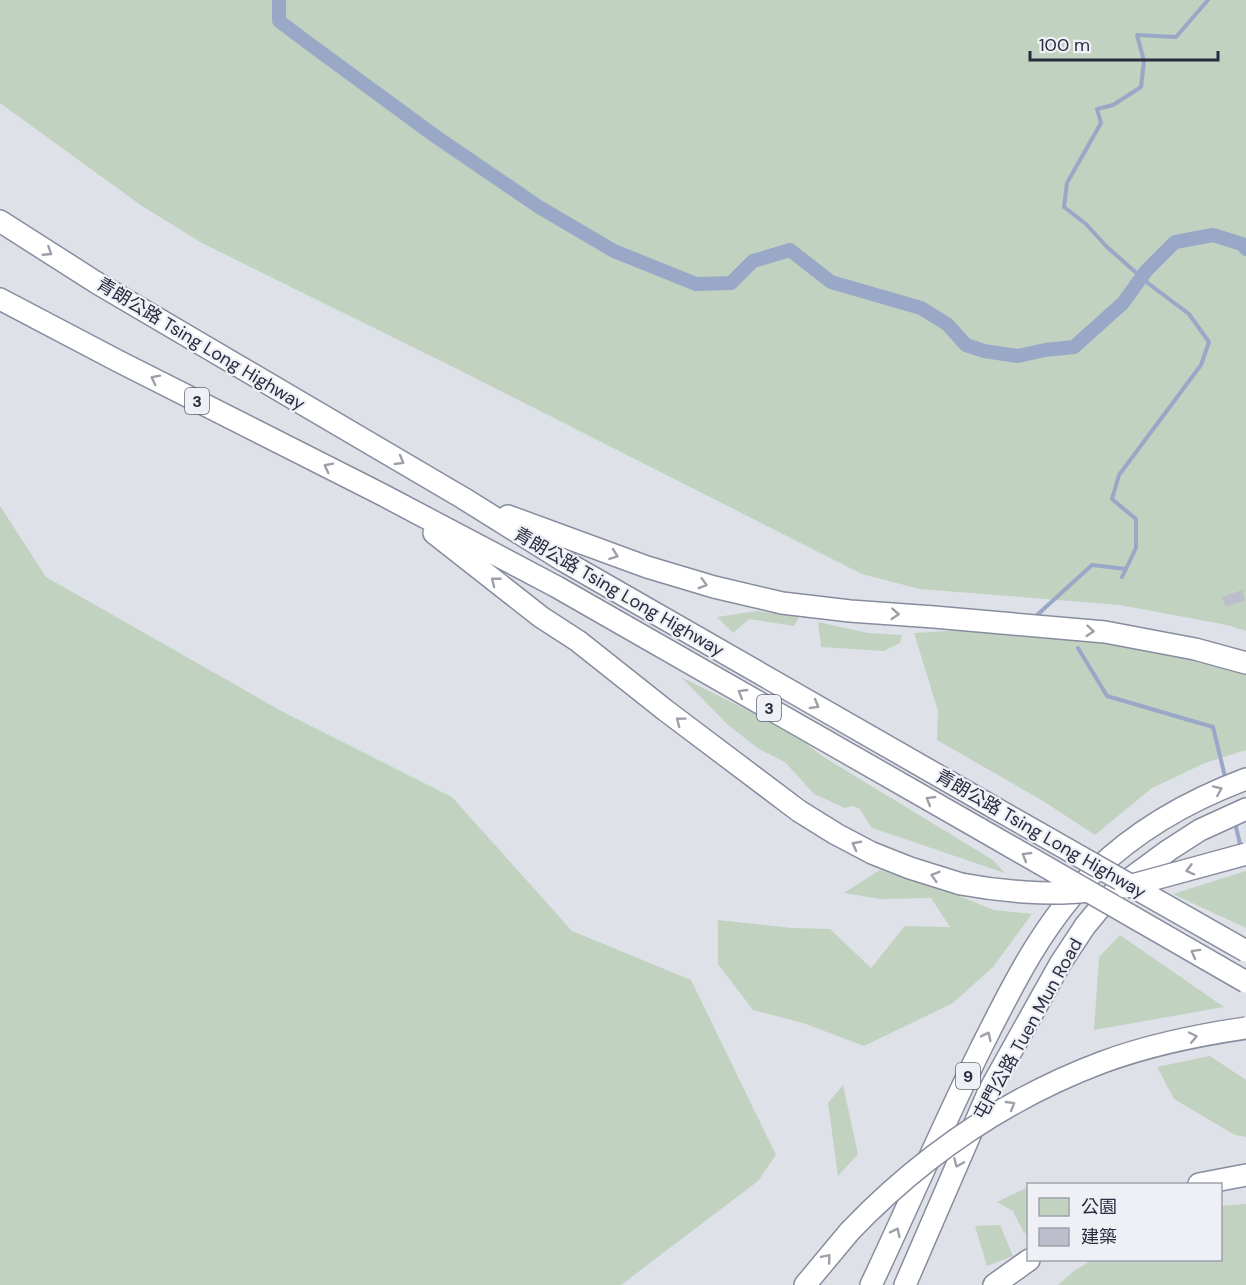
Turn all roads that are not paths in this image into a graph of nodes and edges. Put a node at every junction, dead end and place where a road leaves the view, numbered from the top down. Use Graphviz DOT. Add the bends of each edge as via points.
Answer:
graph roads {
  1 [pos="0,220"];
  2 [pos="0,299"];
  3 [pos="381,494"];
  4 [pos="463,498"];
  5 [pos="1246,663"];
  6 [pos="1246,779"];
  7 [pos="1246,809"];
  8 [pos="1246,855"];
  9 [pos="1246,951"];
  10 [pos="1246,981"];
  11 [pos="1246,1028"];
  12 [pos="1246,1175"];
  13 [pos="1208,1183"];
  14 [pos="1028,1261"];
  15 [pos="805,1285"];
  16 [pos="871,1285"];
  17 [pos="905,1285"];
  18 [pos="994,1285"];
  1 -- 4 [label="highway, 青朗公路 Tsing Long Highway / 3, one-way" via="97,283"];
  3 -- 2 [label="highway, 青朗公路 Tsing Long Highway / 3, one-way"];
  8 -- 3 [label="highway, one-way, bridge" via="1125,887 1033,892 961,884 872,853 799,811"];
  10 -- 3 [label="highway, 青朗公路 Tsing Long Highway / 3, one-way, bridge" via="557,588"];
  4 -- 5 [label="highway, one-way" via="647,567 782,603 1105,632"];
  4 -- 9 [label="highway, 青朗公路 Tsing Long Highway / 3, one-way, bridge" via="564,561"];
  16 -- 6 [label="highway, 屯門公路 Tuen Mun Road / 9, one-way" via="1001,1007 1034,948 1065,905 1112,856 1153,825 1206,795"];
  7 -- 17 [label="highway, 屯門公路 Tuen Mun Road / 9, one-way" via="1185,839 1132,877 1085,926 989,1091"];
  15 -- 11 [label="highway, one-way, bridge" via="884,1198 932,1157 984,1121 1032,1094 1104,1062 1194,1036"];
  12 -- 13 [label="highway"];
  14 -- 18 [label="highway"];
}
